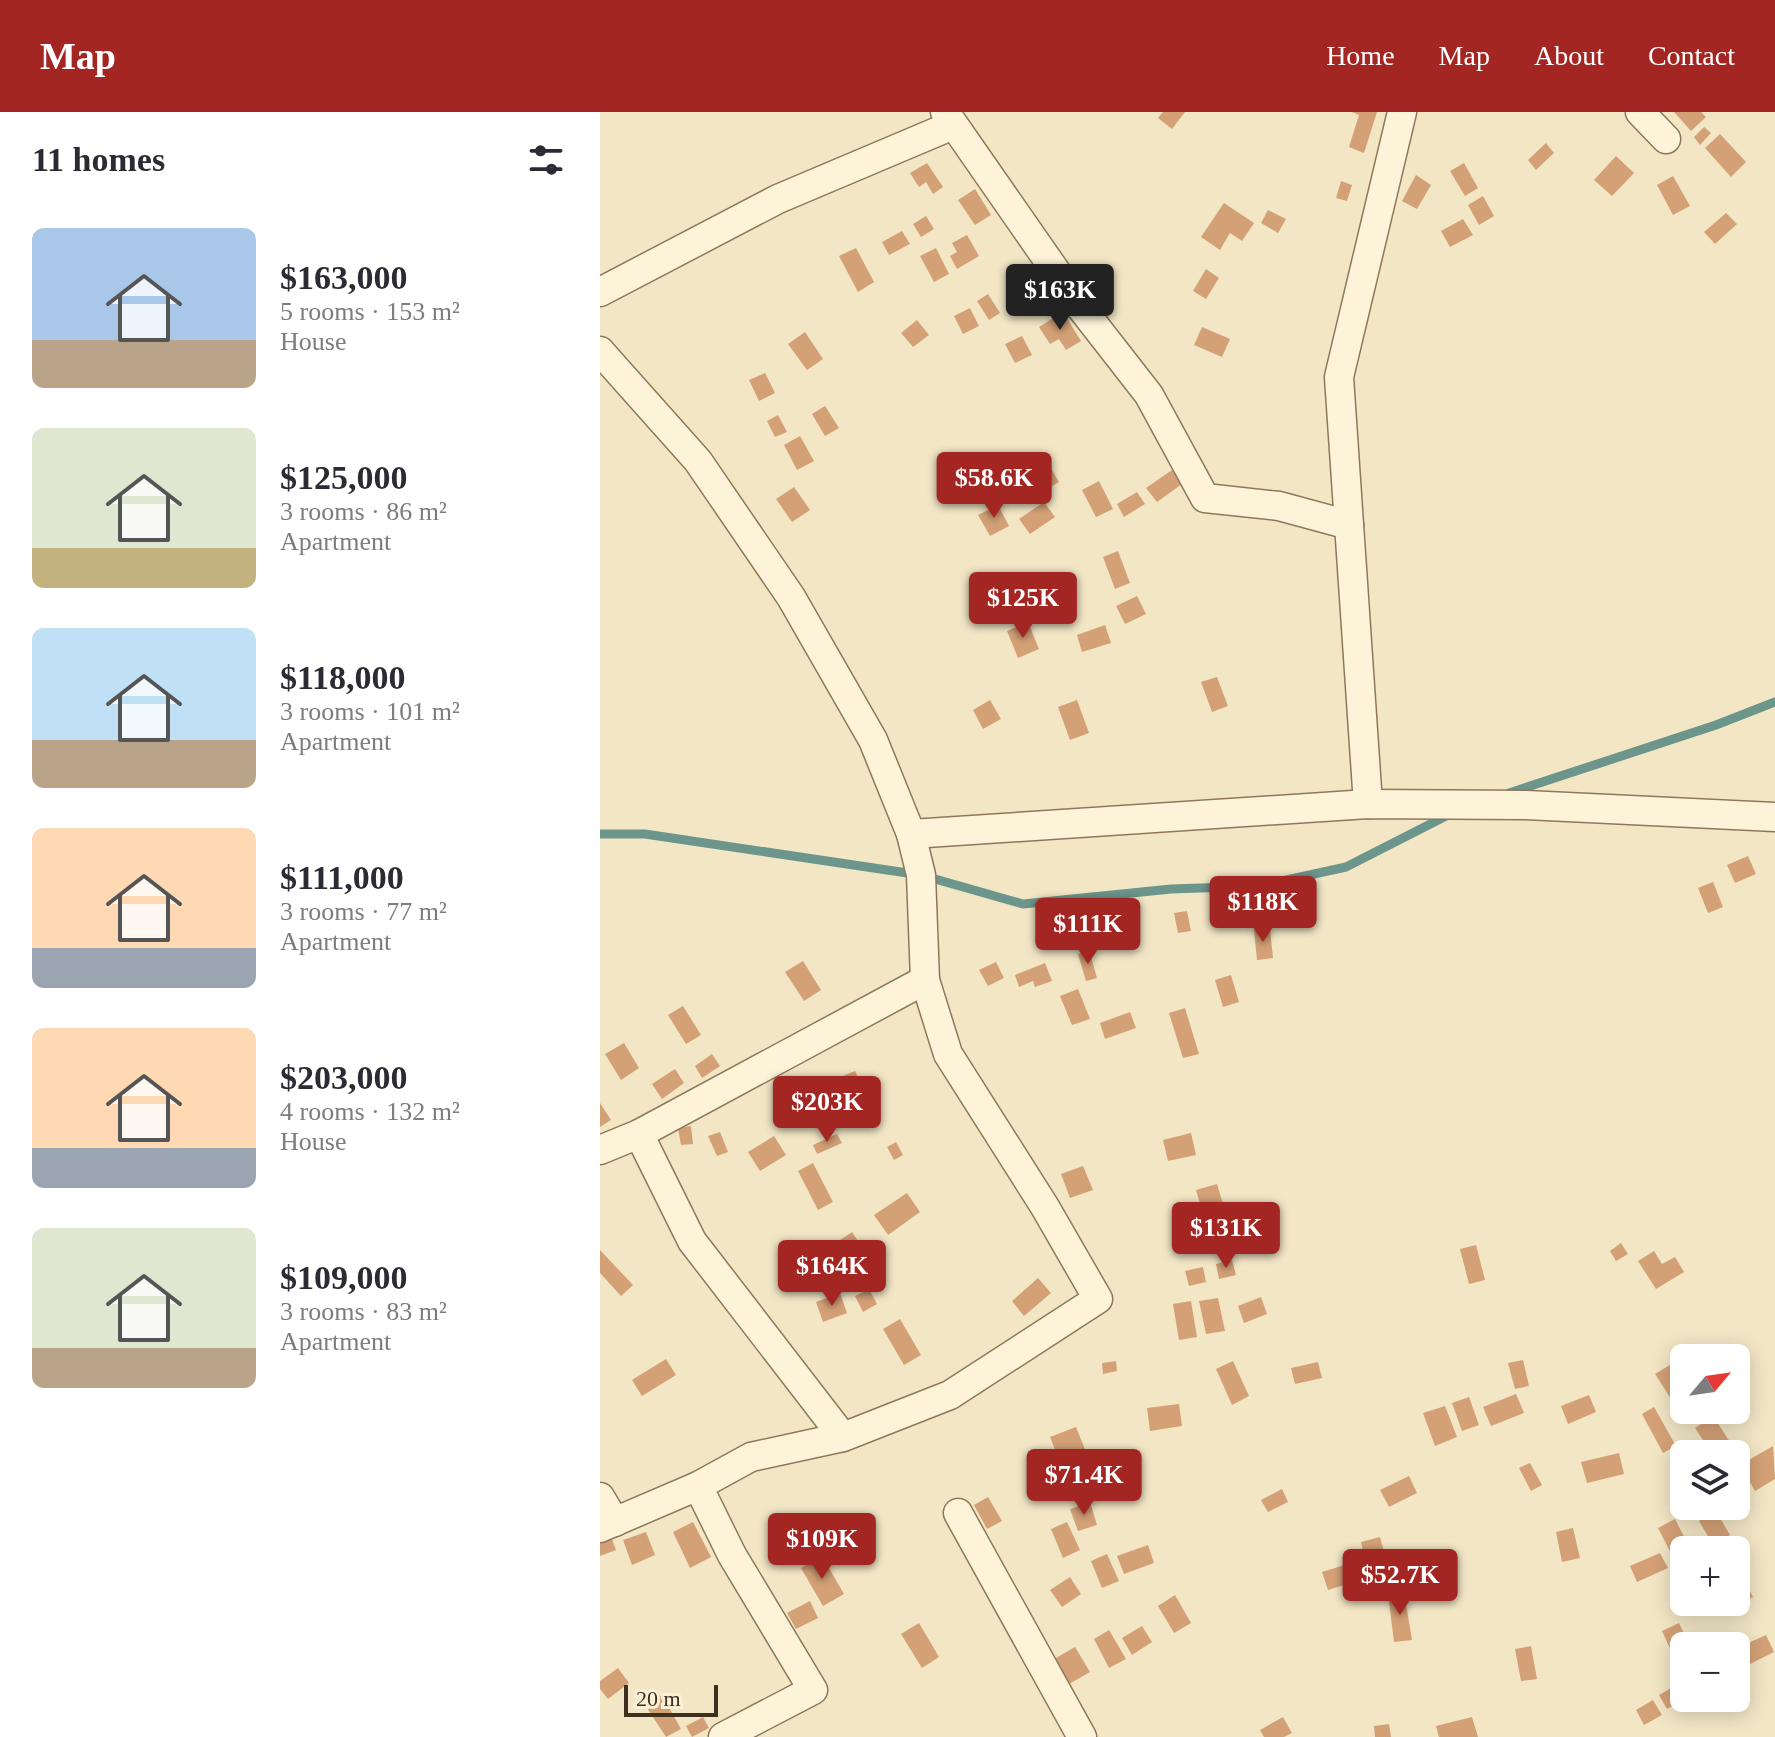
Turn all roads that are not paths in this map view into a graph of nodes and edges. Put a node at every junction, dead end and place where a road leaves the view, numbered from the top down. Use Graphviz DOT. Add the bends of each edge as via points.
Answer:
graph roads {
  1 [pos="1402,112"];
  2 [pos="1640,112"];
  3 [pos="949,119"];
  4 [pos="1666,139"];
  5 [pos="600,292"];
  6 [pos="600,351"];
  7 [pos="1349,525"];
  8 [pos="1368,804"];
  9 [pos="1775,817"];
  10 [pos="911,834"];
  11 [pos="925,980"];
  12 [pos="639,1134"];
  13 [pos="600,1150"];
  14 [pos="843,1437"];
  15 [pos="698,1486"];
  16 [pos="600,1497"];
  17 [pos="958,1513"];
  18 [pos="608,1525"];
  19 [pos="723,1737"];
  20 [pos="1082,1737"];
  1 -- 7 [label="street" via="1339,377"];
  2 -- 4 [label="street"];
  3 -- 5 [label="street" via="778,199"];
  3 -- 7 [label="street" via="1082,309 1136,376 1205,498 1279,506"];
  6 -- 10 [label="street" via="698,461 791,597 873,740"];
  7 -- 8 [label="street"];
  8 -- 9 [label="street" via="1526,805"];
  8 -- 10 [label="street"];
  10 -- 11 [label="street" via="921,875"];
  11 -- 12 [label="street"];
  11 -- 14 [label="street" via="948,1054 1098,1299 950,1395"];
  12 -- 13 [label="street"];
  12 -- 14 [label="street" via="692,1241"];
  14 -- 15 [label="street" via="751,1457"];
  15 -- 18 [label="street"];
  15 -- 19 [label="street" via="732,1555 813,1690"];
  16 -- 18 [label="street"];
  17 -- 20 [label="street"];
}
